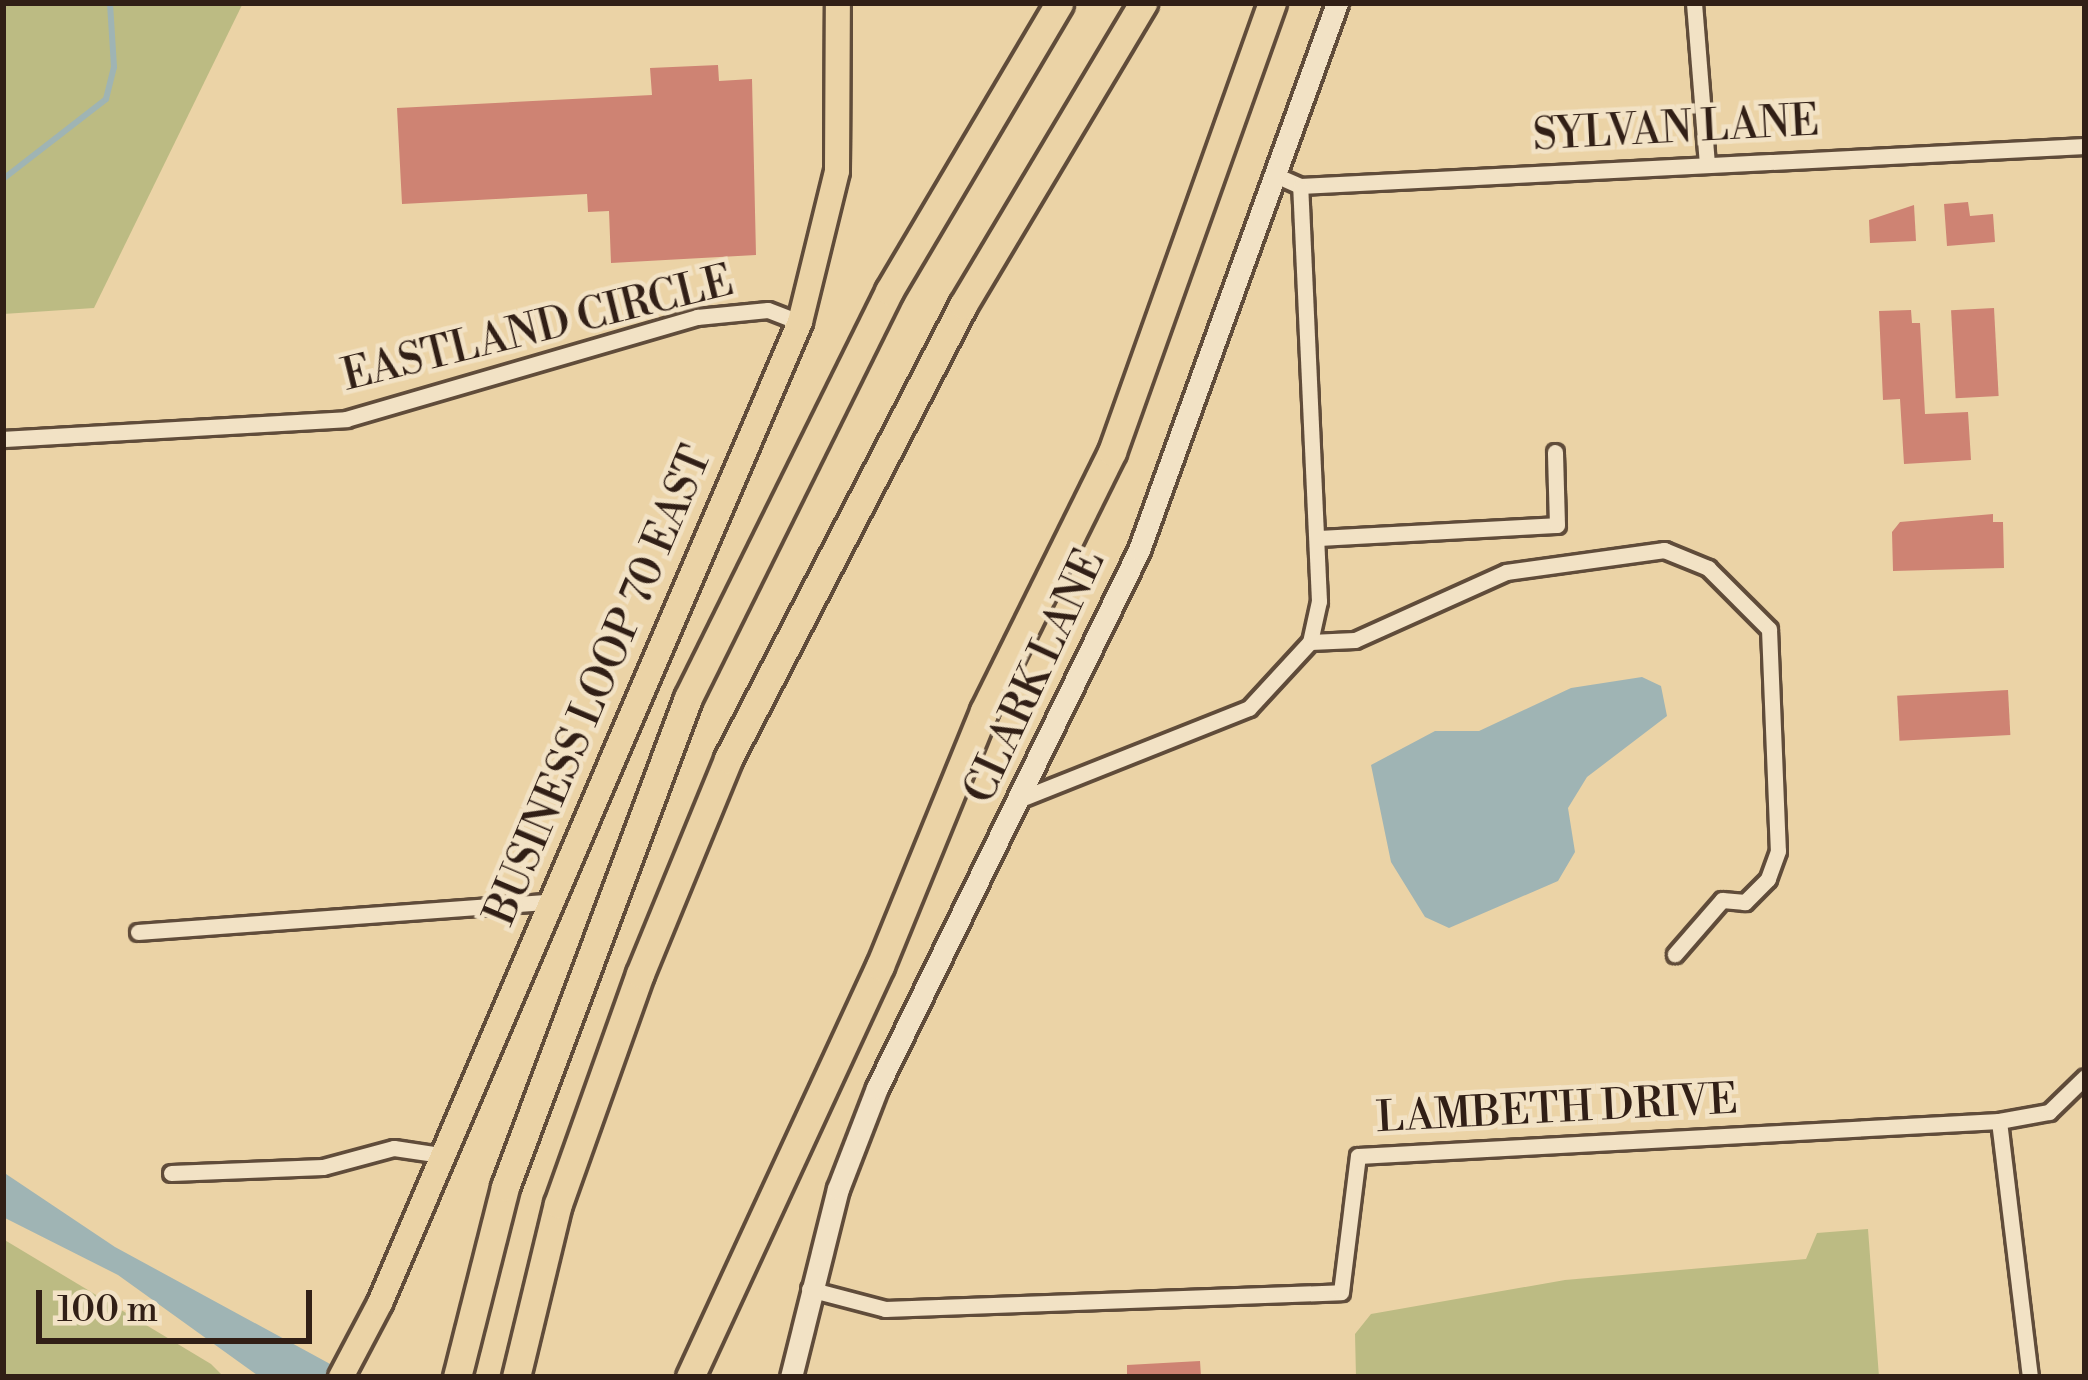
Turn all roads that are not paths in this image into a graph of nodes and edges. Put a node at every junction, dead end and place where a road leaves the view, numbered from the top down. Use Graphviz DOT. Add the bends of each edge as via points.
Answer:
graph roads {
  1 [pos="838,3"];
  2 [pos="1059,3"];
  3 [pos="1143,3"];
  4 [pos="1272,3"];
  5 [pos="1337,3"];
  6 [pos="1694,3"];
  7 [pos="2085,146"];
  8 [pos="1707,164"];
  9 [pos="1273,174"];
  10 [pos="1300,187"];
  11 [pos="800,322"];
  12 [pos="3,439"];
  13 [pos="1556,452"];
  14 [pos="1316,538"];
  15 [pos="1310,642"];
  16 [pos="1023,798"];
  17 [pos="548,902"];
  18 [pos="138,932"];
  19 [pos="1675,954"];
  20 [pos="2085,1077"];
  21 [pos="1999,1121"];
  22 [pos="441,1155"];
  23 [pos="171,1173"];
  24 [pos="809,1289"];
  25 [pos="341,1377"];
  26 [pos="457,1377"];
  27 [pos="516,1377"];
  28 [pos="690,1377"];
  29 [pos="790,1377"];
  30 [pos="2030,1377"];
  1 -- 11 [label="main road, BUSINESS LOOP 70 EAST" via="837,171"];
  2 -- 26 [label="highway" via="889,291 688,698 505,1187"];
  3 -- 27 [label="highway" via="963,304 728,759 558,1204"];
  4 -- 28 [label="highway" via="1112,452 984,711 880,966"];
  5 -- 9 [label="street, CLARK LANE"];
  6 -- 8 [label="street"];
  7 -- 8 [label="street, SYLVAN LANE"];
  8 -- 10 [label="street, SYLVAN LANE"];
  9 -- 10 [label="street, SYLVAN LANE"];
  9 -- 16 [label="street, CLARK LANE" via="1139,550"];
  10 -- 14 [label="street"];
  11 -- 12 [label="street, EASTLAND CIRCLE" via="768,310 697,317 346,419"];
  11 -- 17 [label="main road, BUSINESS LOOP 70 EAST"];
  13 -- 14 [label="street" via="1557,525"];
  14 -- 15 [label="street" via="1319,602"];
  15 -- 16 [label="street" via="1249,708"];
  15 -- 19 [label="street" via="1355,640 1506,572 1664,550 1708,568 1769,629 1778,851 1757,890 1745,902 1722,900"];
  16 -- 24 [label="street, CLARK LANE" via="877,1088"];
  17 -- 18 [label="street"];
  17 -- 22 [label="main road, BUSINESS LOOP 70 EAST"];
  20 -- 21 [label="street" via="2049,1112"];
  21 -- 24 [label="street, LAMBETH DRIVE" via="1358,1156 1341,1292 885,1309"];
  21 -- 30 [label="street"];
  22 -- 23 [label="street" via="394,1148 322,1168"];
  22 -- 25 [label="main road, BUSINESS LOOP 70 EAST"];
  24 -- 29 [label="street, CLARK LANE"];
}
